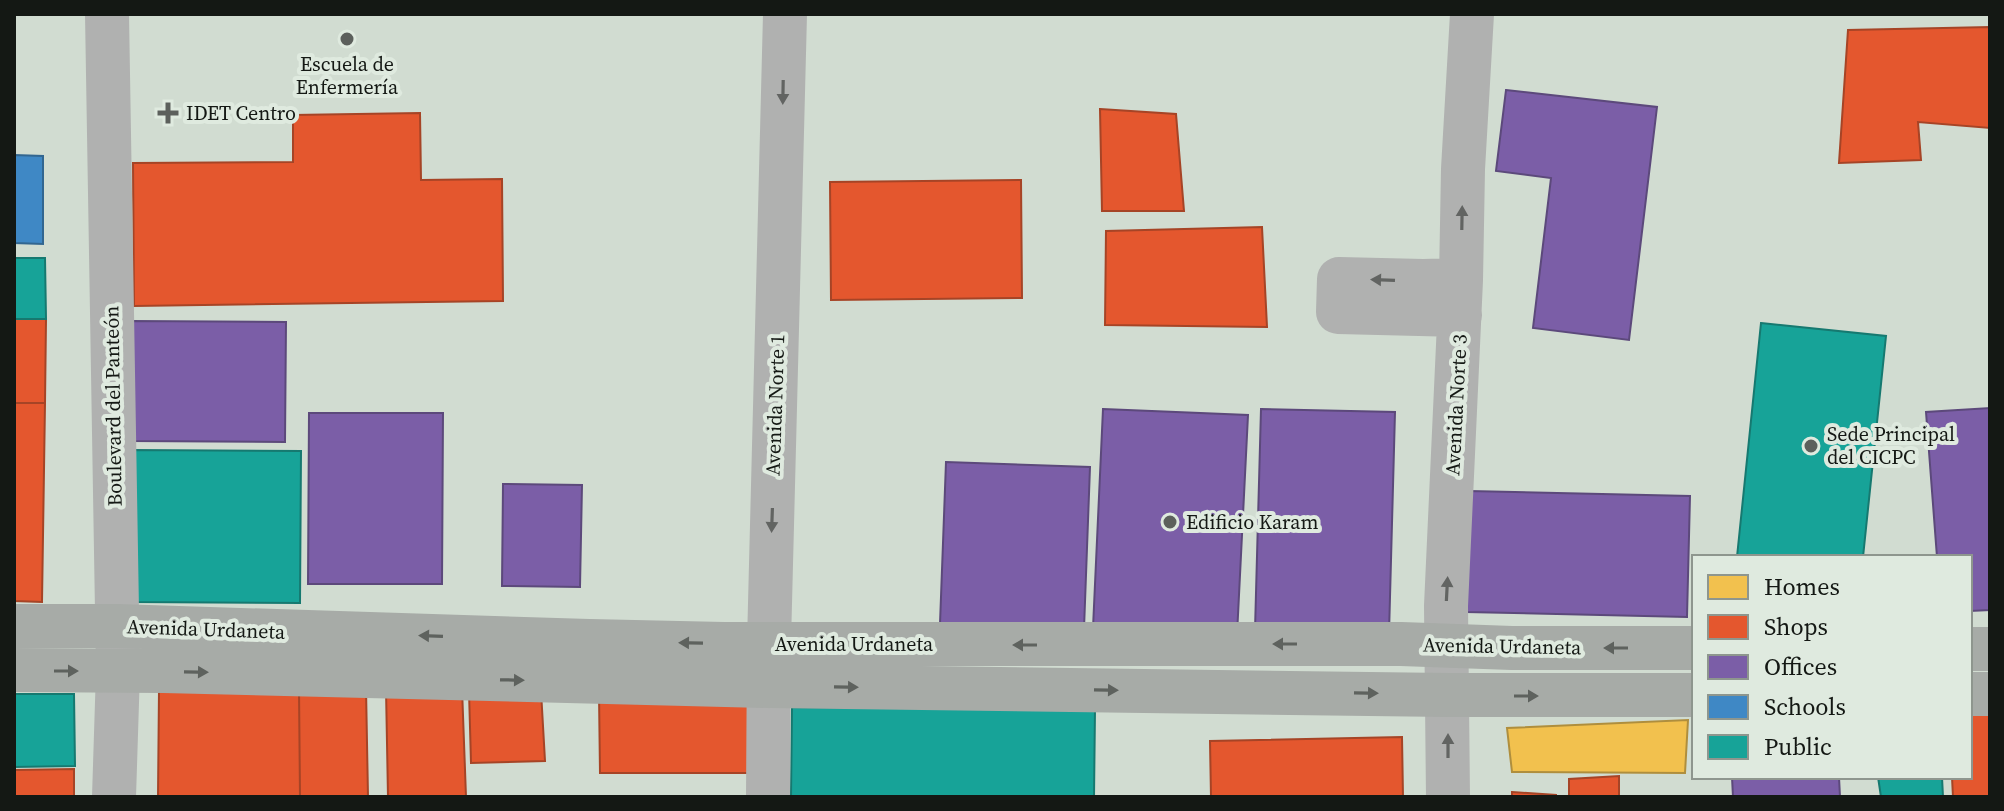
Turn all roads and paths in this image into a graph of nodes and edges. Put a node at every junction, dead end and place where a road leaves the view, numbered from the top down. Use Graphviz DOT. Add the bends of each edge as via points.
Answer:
graph roads {
  1 [pos="107,14"];
  2 [pos="785,14"];
  3 [pos="1472,14"];
  4 [pos="14,626"];
  5 [pos="117,626"];
  6 [pos="1447,645"];
  7 [pos="1692,648"];
  8 [pos="768,665"];
  9 [pos="14,670"];
  10 [pos="118,671"];
  11 [pos="1448,695"];
  12 [pos="1692,695"];
  13 [pos="114,797"];
  14 [pos="768,797"];
  15 [pos="1448,797"];
  1 -- 5 [label="street, Boulevard del Panteón"];
  2 -- 8 [label="street, Avenida Norte 1, one-way"];
  6 -- 3 [label="street, Avenida Norte 3, one-way" via="1461,297 1480,170"];
  4 -- 5 [label="main road, Avenida Urdaneta"];
  8 -- 5 [label="main road, Avenida Urdaneta, one-way" via="589,641"];
  5 -- 10 [label="street, Boulevard del Panteón"];
  7 -- 6 [label="main road, Avenida Urdaneta, one-way"];
  6 -- 8 [label="main road, Avenida Urdaneta, one-way" via="834,645"];
  6 -- 11 [label="street, Avenida Norte 3"];
  10 -- 8 [label="main road, Avenida Urdaneta, one-way"];
  8 -- 11 [label="main road, Avenida Urdaneta, one-way"];
  8 -- 14 [label="street, Avenida Norte 1"];
  9 -- 10 [label="main road, Avenida Urdaneta, one-way"];
  10 -- 13 [label="street, Boulevard del Panteón"];
  11 -- 12 [label="main road, Avenida Urdaneta, one-way"];
  15 -- 11 [label="street, Avenida Norte 3, one-way"];
}
